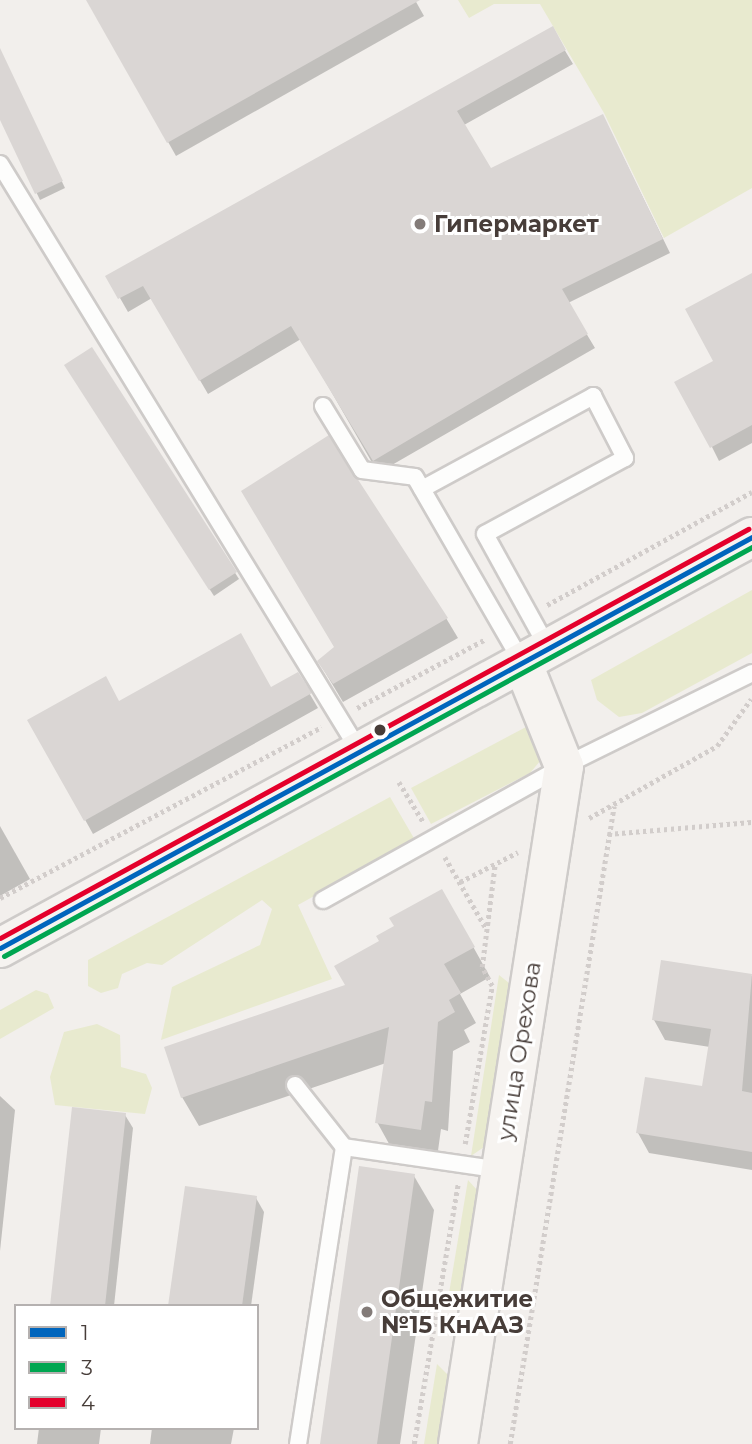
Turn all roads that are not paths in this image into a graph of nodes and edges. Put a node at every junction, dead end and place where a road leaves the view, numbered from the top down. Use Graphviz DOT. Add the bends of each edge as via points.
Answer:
graph roads {
  1 [pos="0,164"];
  2 [pos="323,406"];
  3 [pos="422,489"];
  4 [pos="752,537"];
  5 [pos="536,657"];
  6 [pos="752,673"];
  7 [pos="360,751"];
  8 [pos="564,766"];
  9 [pos="323,901"];
  10 [pos="0,948"];
  11 [pos="295,1084"];
  12 [pos="344,1147"];
  13 [pos="501,1170"];
  14 [pos="299,1444"];
  15 [pos="458,1444"];
  1 -- 7 [label="lane"];
  2 -- 3 [label="lane" via="362,470 415,477"];
  3 -- 5 [label="lane" via="503,629"];
  3 -- 5 [label="lane" via="593,396 625,458 485,534 529,615"];
  4 -- 5 [label="street"];
  5 -- 7 [label="street"];
  5 -- 8 [label="street"];
  6 -- 8 [label="lane"];
  7 -- 10 [label="street"];
  8 -- 9 [label="lane"];
  8 -- 13 [label="street, улица Орехова"];
  11 -- 12 [label="lane"];
  12 -- 13 [label="lane"];
  12 -- 14 [label="lane"];
  13 -- 15 [label="street, улица Орехова"];
}
